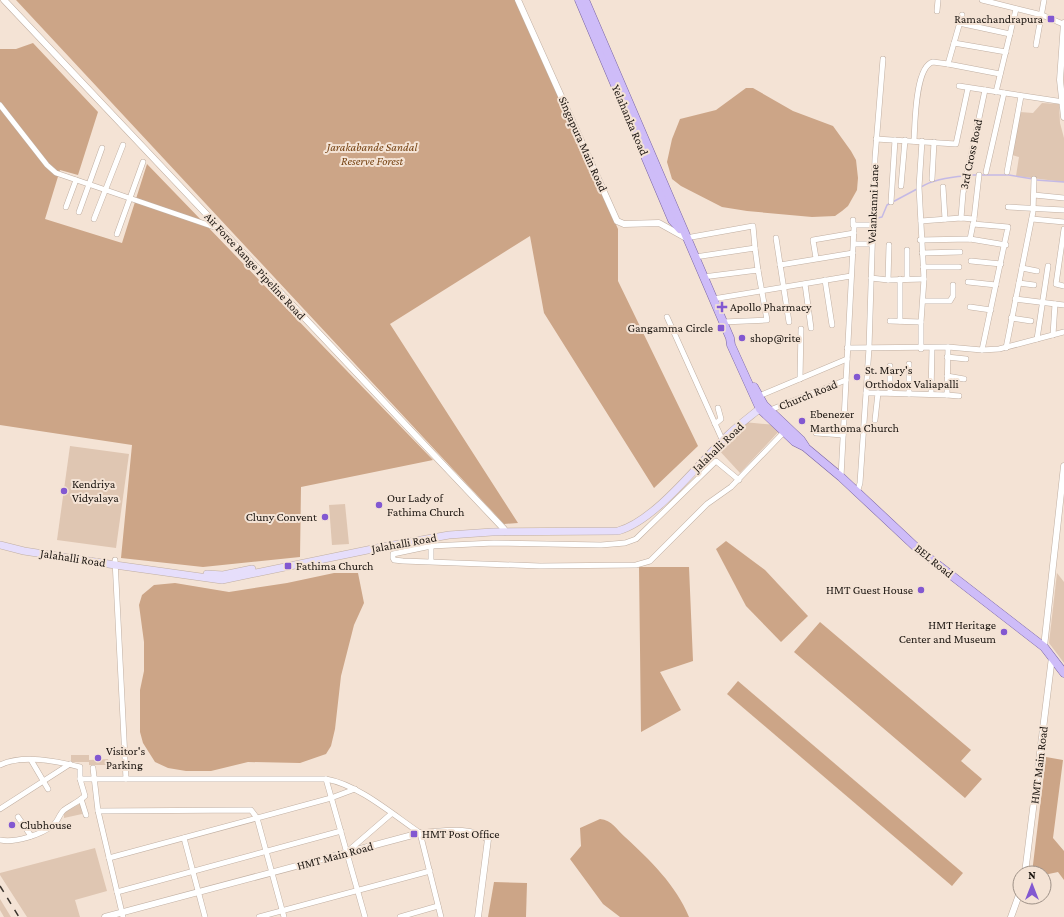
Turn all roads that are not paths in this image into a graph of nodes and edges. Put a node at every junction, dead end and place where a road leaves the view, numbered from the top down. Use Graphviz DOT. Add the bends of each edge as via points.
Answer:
graph roads {
  1 [pos="4,0"];
  2 [pos="518,0"];
  3 [pos="579,0"];
  4 [pos="585,0"];
  5 [pos="938,0"];
  6 [pos="983,0"];
  7 [pos="1044,0"];
  8 [pos="1016,9"];
  9 [pos="937,11"];
  10 [pos="962,15"];
  11 [pos="1042,15"];
  12 [pos="959,23"];
  13 [pos="1064,24"];
  14 [pos="1010,34"];
  15 [pos="1063,36"];
  16 [pos="954,43"];
  17 [pos="1036,45"];
  18 [pos="1006,52"];
  19 [pos="883,59"];
  20 [pos="948,64"];
  21 [pos="1000,74"];
  22 [pos="959,86"];
  23 [pos="968,88"];
  24 [pos="985,90"];
  25 [pos="996,92"];
  26 [pos="1004,93"];
  27 [pos="1021,96"];
  28 [pos="1063,102"];
  29 [pos="0,105"];
  30 [pos="1064,117"];
  31 [pos="635,125"];
  32 [pos="876,139"];
  33 [pos="895,140"];
  34 [pos="905,140"];
  35 [pos="914,141"];
  36 [pos="922,141"];
  37 [pos="934,142"];
  38 [pos="123,146"];
  39 [pos="102,148"];
  40 [pos="143,162"];
  41 [pos="986,172"];
  42 [pos="1007,172"];
  43 [pos="979,175"];
  44 [pos="932,179"];
  45 [pos="1034,179"];
  46 [pos="76,180"];
  47 [pos="89,184"];
  48 [pos="901,186"];
  49 [pos="943,187"];
  50 [pos="106,190"];
  51 [pos="1034,195"];
  52 [pos="1064,198"];
  53 [pos="130,199"];
  54 [pos="891,202"];
  55 [pos="66,207"];
  56 [pos="1008,207"];
  57 [pos="1034,208"];
  58 [pos="1064,210"];
  59 [pos="79,212"];
  60 [pos="961,218"];
  61 [pos="945,219"];
  62 [pos="1032,219"];
  63 [pos="94,220"];
  64 [pos="853,220"];
  65 [pos="921,221"];
  66 [pos="973,222"];
  67 [pos="1064,222"];
  68 [pos="872,225"];
  69 [pos="220,229"];
  70 [pos="1064,229"];
  71 [pos="117,234"];
  72 [pos="686,238"];
  73 [pos="776,238"];
  74 [pos="970,239"];
  75 [pos="920,240"];
  76 [pos="854,244"];
  77 [pos="872,244"];
  78 [pos="889,245"];
  79 [pos="1006,245"];
  80 [pos="755,248"];
  81 [pos="907,250"];
  82 [pos="960,252"];
  83 [pos="853,253"];
  84 [pos="922,253"];
  85 [pos="695,257"];
  86 [pos="816,258"];
  87 [pos="971,261"];
  88 [pos="1001,264"];
  89 [pos="780,265"];
  90 [pos="1048,266"];
  91 [pos="923,267"];
  92 [pos="959,267"];
  93 [pos="1022,268"];
  94 [pos="758,270"];
  95 [pos="1037,270"];
  96 [pos="851,276"];
  97 [pos="703,277"];
  98 [pos="871,278"];
  99 [pos="825,280"];
  100 [pos="888,280"];
  101 [pos="900,280"];
  102 [pos="908,280"];
  103 [pos="924,280"];
  104 [pos="968,282"];
  105 [pos="1019,283"];
  106 [pos="805,284"];
  107 [pos="953,285"];
  108 [pos="996,285"];
  109 [pos="1034,285"];
  110 [pos="1064,286"];
  111 [pos="784,287"];
  112 [pos="762,291"];
  113 [pos="713,299"];
  114 [pos="1015,299"];
  115 [pos="922,301"];
  116 [pos="1043,302"];
  117 [pos="1055,304"];
  118 [pos="1064,305"];
  119 [pos="970,307"];
  120 [pos="991,310"];
  121 [pos="667,317"];
  122 [pos="1011,318"];
  123 [pos="890,321"];
  124 [pos="900,321"];
  125 [pos="1031,321"];
  126 [pos="722,322"];
  127 [pos="789,322"];
  128 [pos="921,322"];
  129 [pos="832,325"];
  130 [pos="812,328"];
  131 [pos="800,329"];
  132 [pos="1064,332"];
  133 [pos="1053,335"];
  134 [pos="730,338"];
  135 [pos="1037,339"];
  136 [pos="948,347"];
  137 [pos="848,348"];
  138 [pos="869,348"];
  139 [pos="932,348"];
  140 [pos="1006,348"];
  141 [pos="921,349"];
  142 [pos="982,350"];
  143 [pos="947,357"];
  144 [pos="847,359"];
  145 [pos="966,359"];
  146 [pos="909,364"];
  147 [pos="890,366"];
  148 [pos="947,376"];
  149 [pos="800,379"];
  150 [pos="964,379"];
  151 [pos="846,380"];
  152 [pos="866,393"];
  153 [pos="878,393"];
  154 [pos="890,393"];
  155 [pos="909,394"];
  156 [pos="931,394"];
  157 [pos="946,395"];
  158 [pos="959,396"];
  159 [pos="762,404"];
  160 [pos="718,408"];
  161 [pos="875,420"];
  162 [pos="715,424"];
  163 [pos="783,431"];
  164 [pos="816,434"];
  165 [pos="843,435"];
  166 [pos="721,437"];
  167 [pos="805,447"];
  168 [pos="1064,466"];
  169 [pos="841,477"];
  170 [pos="737,481"];
  171 [pos="728,487"];
  172 [pos="857,493"];
  173 [pos="504,530"];
  174 [pos="0,545"];
  175 [pos="431,546"];
  176 [pos="431,561"];
  177 [pos="115,562"];
  178 [pos="1044,647"];
  179 [pos="1052,657"];
  180 [pos="1064,674"];
  181 [pos="31,760"];
  182 [pos="70,764"];
  183 [pos="0,765"];
  184 [pos="93,768"];
  185 [pos="93,778"];
  186 [pos="80,779"];
  187 [pos="126,779"];
  188 [pos="326,779"];
  189 [pos="43,782"];
  190 [pos="355,789"];
  191 [pos="48,790"];
  192 [pos="331,798"];
  193 [pos="81,799"];
  194 [pos="0,810"];
  195 [pos="98,810"];
  196 [pos="391,814"];
  197 [pos="86,815"];
  198 [pos="18,817"];
  199 [pos="256,818"];
  200 [pos="341,831"];
  201 [pos="420,833"];
  202 [pos="31,836"];
  203 [pos="184,838"];
  204 [pos="0,840"];
  205 [pos="266,851"];
  206 [pos="347,852"];
  207 [pos="109,858"];
  208 [pos="1026,865"];
  209 [pos="193,871"];
  210 [pos="430,871"];
  211 [pos="271,873"];
  212 [pos="358,891"];
  213 [pos="117,892"];
  214 [pos="198,892"];
  215 [pos="1015,905"];
  216 [pos="438,906"];
  217 [pos="282,910"];
  218 [pos="122,915"];
  219 [pos="105,917"];
  220 [pos="205,917"];
  221 [pos="259,917"];
  222 [pos="284,917"];
  223 [pos="365,917"];
  224 [pos="400,917"];
  225 [pos="441,917"];
  226 [pos="478,917"];
  227 [pos="1011,917"];
  1 -- 69 [label="street, Air Force Range Pipeline Road"];
  2 -- 72 [label="street, Singapura Main Road" via="617,221 624,224 659,223"];
  3 -- 31 [label="main road, Yelahanka Road"];
  4 -- 31 [label="main road, Yelahanka Road"];
  5 -- 9 [label="street"];
  6 -- 8 [label="street"];
  7 -- 11 [label="street"];
  8 -- 11 [label="street"];
  8 -- 14 [label="street"];
  10 -- 12 [label="street"];
  11 -- 13 [label="street"];
  11 -- 17 [label="street"];
  12 -- 14 [label="street"];
  12 -- 16 [label="street"];
  13 -- 15 [label="street"];
  14 -- 18 [label="street"];
  15 -- 28 [label="street" via="1060,80"];
  16 -- 18 [label="street"];
  16 -- 20 [label="street"];
  18 -- 21 [label="street"];
  19 -- 32 [label="street, Velankanni Lane"];
  20 -- 21 [label="street"];
  20 -- 35 [label="street" via="933,62 924,69 918,88"];
  21 -- 25 [label="street"];
  22 -- 23 [label="street"];
  23 -- 24 [label="street"];
  23 -- 37 [label="street" via="956,144"];
  24 -- 25 [label="street"];
  24 -- 60 [label="street, 3rd Cross Road" via="963,193"];
  25 -- 26 [label="street"];
  26 -- 27 [label="street"];
  26 -- 41 [label="street"];
  27 -- 28 [label="street"];
  27 -- 42 [label="street"];
  28 -- 30 [label="street"];
  29 -- 46 [label="street" via="47,165 56,173"];
  31 -- 72 [label="main road, Yelahanka Road"];
  32 -- 33 [label="street"];
  32 -- 68 [label="street, Velankanni Lane"];
  33 -- 34 [label="street"];
  33 -- 54 [label="street"];
  34 -- 35 [label="street"];
  34 -- 48 [label="street"];
  35 -- 36 [label="street"];
  36 -- 37 [label="street"];
  36 -- 65 [label="street" via="919,187"];
  37 -- 44 [label="street"];
  38 -- 50 [label="street"];
  39 -- 47 [label="street"];
  40 -- 53 [label="street"];
  43 -- 66 [label="street"];
  45 -- 51 [label="street"];
  46 -- 47 [label="street"];
  46 -- 55 [label="street"];
  47 -- 50 [label="street"];
  47 -- 59 [label="street"];
  49 -- 61 [label="street"];
  50 -- 53 [label="street"];
  50 -- 63 [label="street"];
  51 -- 52 [label="street"];
  51 -- 57 [label="street"];
  53 -- 69 [label="street"];
  53 -- 71 [label="street"];
  56 -- 57 [label="street"];
  57 -- 58 [label="street"];
  57 -- 62 [label="street"];
  60 -- 61 [label="street"];
  60 -- 66 [label="street"];
  61 -- 65 [label="street"];
  62 -- 67 [label="street"];
  62 -- 93 [label="street"];
  64 -- 68 [label="street" via="853,225"];
  65 -- 75 [label="street"];
  66 -- 74 [label="street"];
  66 -- 79 [label="street" via="1007,226"];
  68 -- 77 [label="street, Velankanni Lane"];
  69 -- 173 [label="street, Air Force Range Pipeline Road"];
  70 -- 110 [label="street" via="1056,284"];
  72 -- 80 [label="street" via="753,226"];
  72 -- 85 [label="main road, Yelahanka Road"];
  73 -- 89 [label="street"];
  74 -- 75 [label="street"];
  74 -- 79 [label="street"];
  75 -- 84 [label="street"];
  76 -- 77 [label="street"];
  76 -- 83 [label="street"];
  76 -- 86 [label="street" via="854,230 813,240"];
  77 -- 98 [label="street, Velankanni Lane"];
  78 -- 100 [label="street"];
  79 -- 88 [label="street"];
  80 -- 85 [label="street"];
  80 -- 94 [label="street"];
  81 -- 102 [label="street"];
  82 -- 84 [label="street"];
  83 -- 86 [label="street"];
  83 -- 96 [label="street"];
  84 -- 91 [label="street"];
  85 -- 97 [label="main road, Yelahanka Road"];
  86 -- 89 [label="street"];
  87 -- 88 [label="street"];
  88 -- 108 [label="street"];
  89 -- 111 [label="street"];
  90 -- 116 [label="street"];
  91 -- 92 [label="street"];
  91 -- 103 [label="street"];
  93 -- 95 [label="street"];
  93 -- 105 [label="street"];
  94 -- 97 [label="street"];
  94 -- 112 [label="street"];
  96 -- 99 [label="street"];
  96 -- 137 [label="street"];
  97 -- 113 [label="main road, Yelahanka Road"];
  98 -- 100 [label="street"];
  98 -- 138 [label="street, Velankanni Lane"];
  99 -- 106 [label="street"];
  99 -- 129 [label="street"];
  100 -- 101 [label="street"];
  101 -- 102 [label="street"];
  101 -- 124 [label="street"];
  102 -- 103 [label="street"];
  103 -- 115 [label="street"];
  104 -- 108 [label="street"];
  105 -- 109 [label="street"];
  105 -- 114 [label="street"];
  106 -- 111 [label="street"];
  106 -- 130 [label="street"];
  107 -- 115 [label="street" via="950,301"];
  108 -- 120 [label="street"];
  111 -- 112 [label="street"];
  111 -- 127 [label="street"];
  112 -- 113 [label="street"];
  112 -- 126 [label="street" via="767,320"];
  113 -- 126 [label="main road, Yelahanka Road"];
  114 -- 116 [label="street"];
  114 -- 122 [label="street"];
  115 -- 128 [label="street"];
  116 -- 117 [label="street"];
  116 -- 135 [label="street"];
  117 -- 118 [label="street"];
  117 -- 133 [label="street"];
  119 -- 120 [label="street"];
  120 -- 142 [label="street"];
  121 -- 162 [label="street"];
  122 -- 125 [label="street"];
  122 -- 140 [label="street"];
  123 -- 124 [label="street"];
  124 -- 128 [label="street"];
  126 -- 134 [label="main road, Yelahanka Road"];
  128 -- 141 [label="street"];
  131 -- 149 [label="street"];
  132 -- 133 [label="street"];
  133 -- 135 [label="street"];
  134 -- 159 [label="main road, BEL Road" via="736,343"];
  135 -- 140 [label="street"];
  136 -- 139 [label="street"];
  136 -- 142 [label="street"];
  136 -- 143 [label="street"];
  137 -- 138 [label="street"];
  137 -- 144 [label="street"];
  138 -- 141 [label="street"];
  138 -- 152 [label="street, Velankanni Lane"];
  139 -- 141 [label="street"];
  139 -- 156 [label="street"];
  140 -- 142 [label="street"];
  143 -- 145 [label="street"];
  143 -- 148 [label="street"];
  144 -- 149 [label="street"];
  144 -- 151 [label="street"];
  146 -- 155 [label="street"];
  147 -- 154 [label="street"];
  148 -- 150 [label="street"];
  148 -- 157 [label="street"];
  149 -- 159 [label="street"];
  151 -- 159 [label="street, Church Road"];
  151 -- 165 [label="street"];
  152 -- 153 [label="street"];
  152 -- 172 [label="street, Velankanni Lane"];
  153 -- 154 [label="street"];
  153 -- 161 [label="street"];
  154 -- 155 [label="street"];
  155 -- 156 [label="street"];
  156 -- 157 [label="street"];
  157 -- 158 [label="street"];
  159 -- 163 [label="main road, BEL Road"];
  159 -- 166 [label="main road, Jalahalli Road"];
  159 -- 167 [label="main road, BEL Road" via="801,440"];
  159 -- 173 [label="main road, Jalahalli Road" via="656,509 629,528 596,533"];
  160 -- 162 [label="street" via="722,419"];
  162 -- 166 [label="street"];
  163 -- 167 [label="main road, BEL Road"];
  163 -- 170 [label="street"];
  164 -- 165 [label="street"];
  165 -- 169 [label="street"];
  166 -- 173 [label="main road, Jalahalli Road" via="637,520 627,526 596,531"];
  167 -- 169 [label="main road, BEL Road"];
  168 -- 178 [label="street"];
  169 -- 172 [label="main road, BEL Road"];
  170 -- 171 [label="street"];
  170 -- 175 [label="street" via="716,461 636,539 625,543 494,543"];
  170 -- 176 [label="street" via="707,504 650,560 636,565 540,566"];
  172 -- 178 [label="main road, BEL Road" via="920,551"];
  173 -- 177 [label="main road, Jalahalli Road" via="426,539 259,570 230,579 215,580"];
  174 -- 177 [label="main road, Jalahalli Road" via="24,551"];
  175 -- 176 [label="street"];
  175 -- 176 [label="street" via="392,556 394,560"];
  177 -- 187 [label="street"];
  178 -- 179 [label="main road, BEL Road"];
  179 -- 180 [label="main road, BEL Road"];
  179 -- 208 [label="street, HMT Main Road"];
  181 -- 182 [label="street"];
  181 -- 183 [label="street" via="6,762"];
  181 -- 189 [label="street"];
  182 -- 186 [label="street" via="80,767"];
  182 -- 189 [label="street"];
  184 -- 185 [label="street"];
  185 -- 186 [label="street"];
  185 -- 187 [label="street"];
  185 -- 195 [label="street"];
  186 -- 193 [label="street" via="85,796"];
  187 -- 188 [label="street"];
  188 -- 190 [label="street"];
  188 -- 192 [label="street"];
  189 -- 191 [label="street"];
  189 -- 194 [label="street"];
  190 -- 192 [label="street"];
  190 -- 196 [label="street"];
  192 -- 199 [label="street"];
  192 -- 200 [label="street"];
  193 -- 197 [label="street"];
  193 -- 202 [label="street" via="62,812 54,824"];
  195 -- 199 [label="street" via="251,810"];
  195 -- 207 [label="street"];
  196 -- 201 [label="street"];
  196 -- 206 [label="street"];
  198 -- 202 [label="street"];
  199 -- 203 [label="street"];
  199 -- 205 [label="street"];
  200 -- 205 [label="street"];
  200 -- 206 [label="street"];
  201 -- 206 [label="street, HMT Main Road"];
  201 -- 210 [label="street"];
  201 -- 226 [label="street, HMT Main Road" via="470,831 480,833 488,839"];
  202 -- 204 [label="street"];
  203 -- 207 [label="street"];
  203 -- 209 [label="street"];
  205 -- 209 [label="street"];
  205 -- 211 [label="street"];
  206 -- 211 [label="street, HMT Main Road"];
  206 -- 212 [label="street"];
  207 -- 213 [label="street"];
  209 -- 213 [label="street"];
  209 -- 214 [label="street"];
  210 -- 212 [label="street"];
  210 -- 216 [label="street"];
  211 -- 214 [label="street, HMT Main Road"];
  211 -- 217 [label="street"];
  212 -- 217 [label="street"];
  212 -- 223 [label="street"];
  213 -- 218 [label="street"];
  214 -- 218 [label="street, HMT Main Road"];
  214 -- 220 [label="street"];
  215 -- 227 [label="street"];
  216 -- 224 [label="street"];
  216 -- 225 [label="street"];
  217 -- 221 [label="street"];
  217 -- 222 [label="street"];
  218 -- 219 [label="street, HMT Main Road"];
}
